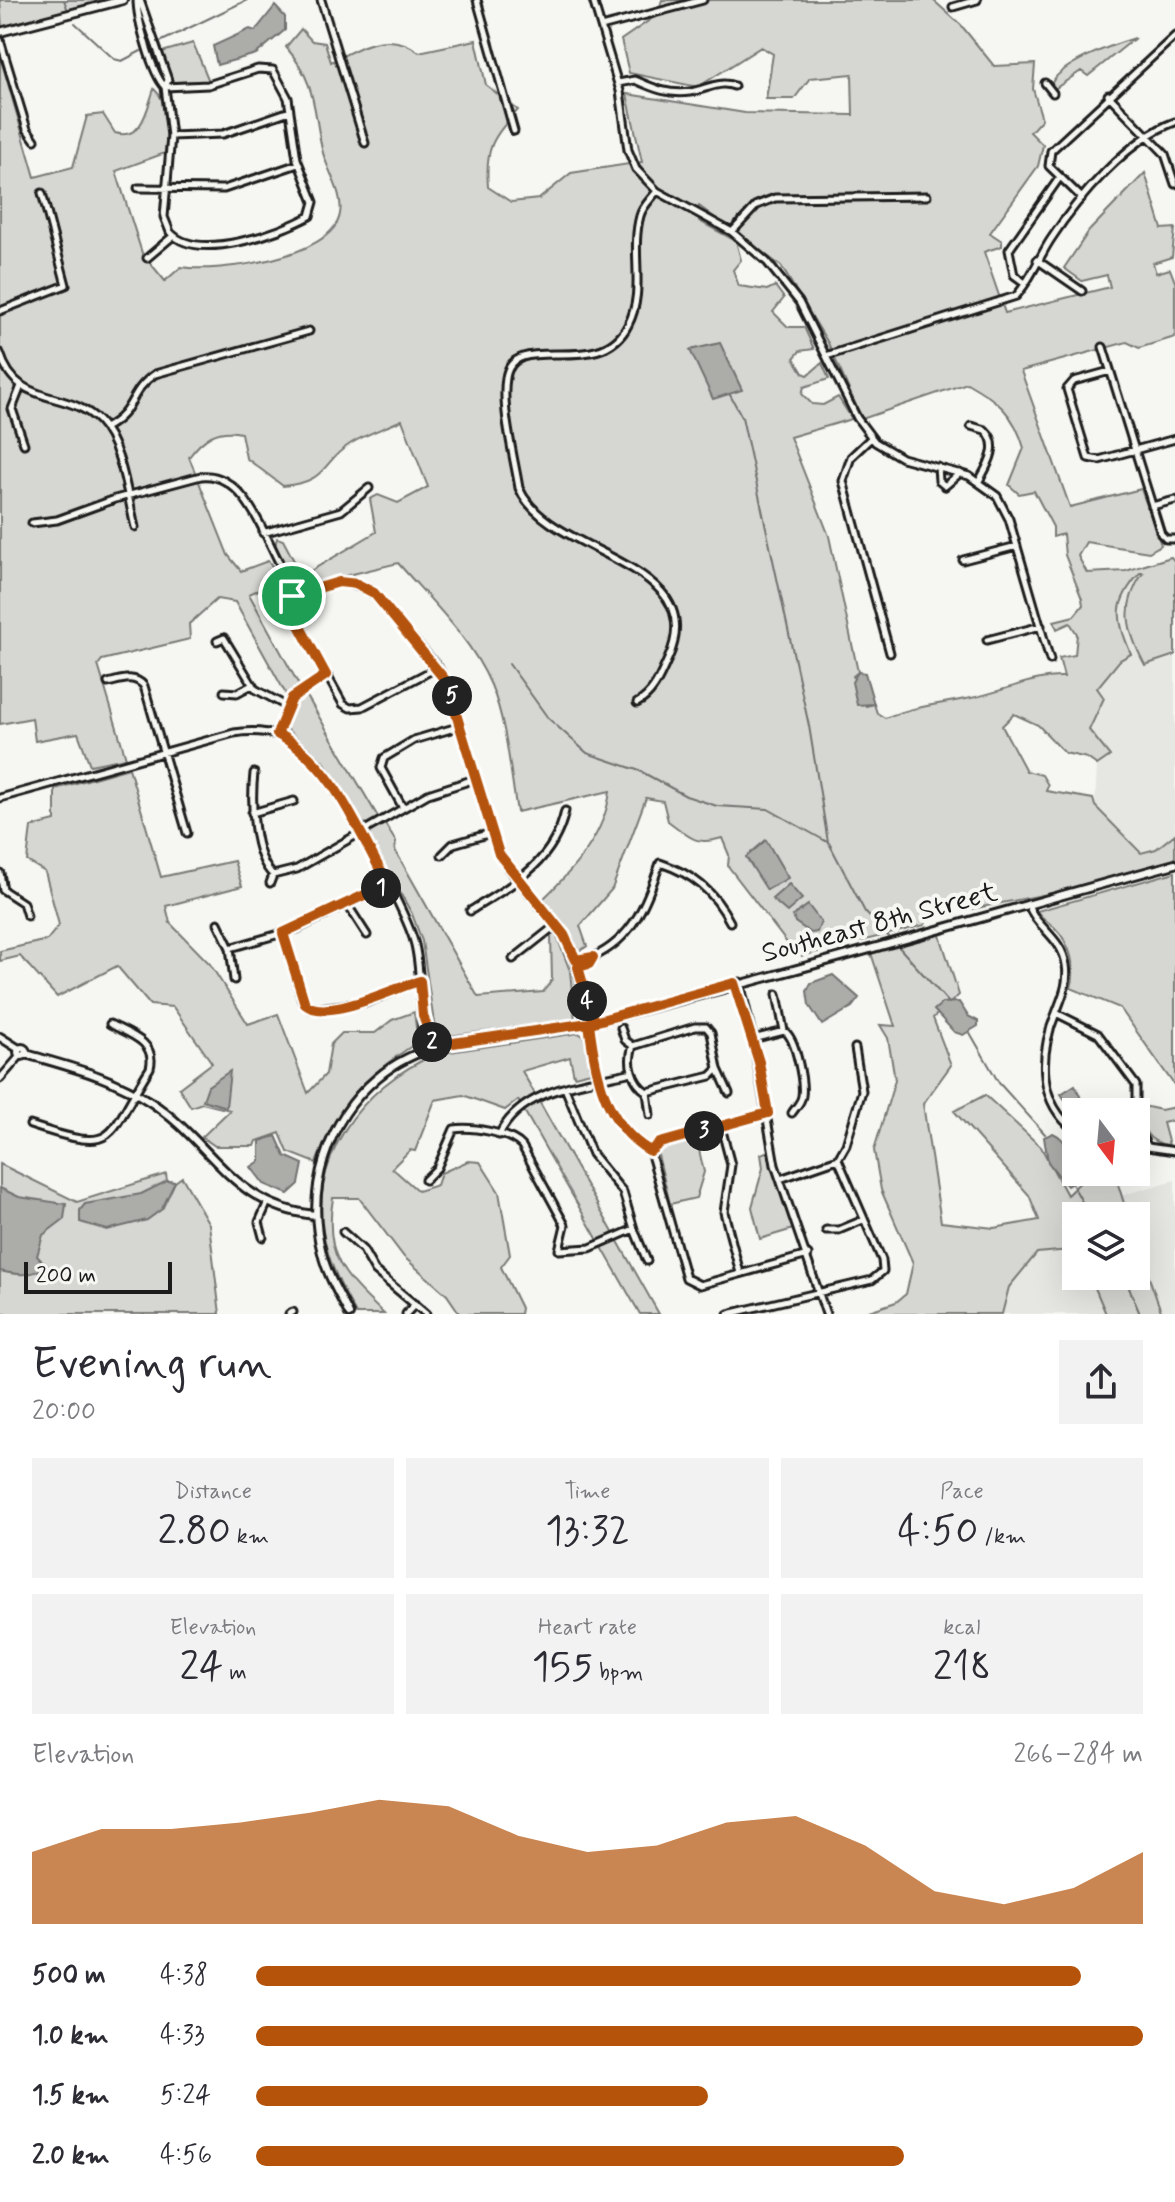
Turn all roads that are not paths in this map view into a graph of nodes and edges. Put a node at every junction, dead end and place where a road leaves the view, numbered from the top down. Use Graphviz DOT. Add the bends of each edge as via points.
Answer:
graph roads {
  1 [pos="123,0"];
  2 [pos="138,0"];
  3 [pos="321,0"];
  4 [pos="477,0"];
  5 [pos="593,0"];
  6 [pos="703,0"];
  7 [pos="977,0"];
  8 [pos="953,7"];
  9 [pos="601,27"];
  10 [pos="0,32"];
  11 [pos="1175,36"];
  12 [pos="0,40"];
  13 [pos="618,83"];
  14 [pos="1045,83"];
  15 [pos="734,86"];
  16 [pos="165,87"];
  17 [pos="1053,93"];
  18 [pos="1108,95"];
  19 [pos="290,111"];
  20 [pos="1175,122"];
  21 [pos="514,131"];
  22 [pos="1149,135"];
  23 [pos="171,136"];
  24 [pos="35,140"];
  25 [pos="365,143"];
  26 [pos="298,164"];
  27 [pos="1060,177"];
  28 [pos="1175,184"];
  29 [pos="138,188"];
  30 [pos="167,191"];
  31 [pos="657,191"];
  32 [pos="42,193"];
  33 [pos="927,196"];
  34 [pos="1082,198"];
  35 [pos="732,232"];
  36 [pos="173,236"];
  37 [pos="147,258"];
  38 [pos="1037,260"];
  39 [pos="1025,283"];
  40 [pos="1082,291"];
  41 [pos="0,311"];
  42 [pos="309,331"];
  43 [pos="1103,347"];
  44 [pos="0,353"];
  45 [pos="826,356"];
  46 [pos="1110,371"];
  47 [pos="21,386"];
  48 [pos="971,426"];
  49 [pos="105,428"];
  50 [pos="871,438"];
  51 [pos="1175,439"];
  52 [pos="24,444"];
  53 [pos="1134,450"];
  54 [pos="938,467"];
  55 [pos="960,473"];
  56 [pos="979,481"];
  57 [pos="369,488"];
  58 [pos="127,496"];
  59 [pos="1175,500"];
  60 [pos="1152,506"];
  61 [pos="32,523"];
  62 [pos="135,527"];
  63 [pos="263,533"];
  64 [pos="1175,539"];
  65 [pos="1017,546"];
  66 [pos="963,560"];
  67 [pos="282,568"];
  68 [pos="1041,626"];
  69 [pos="987,640"];
  70 [pos="217,641"];
  71 [pos="890,653"];
  72 [pos="1050,660"];
  73 [pos="438,667"];
  74 [pos="326,675"];
  75 [pos="108,683"];
  76 [pos="252,685"];
  77 [pos="224,692"];
  78 [pos="637,703"];
  79 [pos="286,706"];
  80 [pos="461,726"];
  81 [pos="277,734"];
  82 [pos="163,753"];
  83 [pos="254,773"];
  84 [pos="475,779"];
  85 [pos="0,798"];
  86 [pos="294,801"];
  87 [pos="403,808"];
  88 [pos="565,811"];
  89 [pos="252,813"];
  90 [pos="187,833"];
  91 [pos="359,833"];
  92 [pos="491,833"];
  93 [pos="442,855"];
  94 [pos="1175,864"];
  95 [pos="0,873"];
  96 [pos="273,875"];
  97 [pos="519,880"];
  98 [pos="270,883"];
  99 [pos="388,884"];
  100 [pos="1,892"];
  101 [pos="347,904"];
  102 [pos="1028,904"];
  103 [pos="470,911"];
  104 [pos="27,916"];
  105 [pos="730,922"];
  106 [pos="218,923"];
  107 [pos="556,925"];
  108 [pos="283,933"];
  109 [pos="367,935"];
  110 [pos="230,948"];
  111 [pos="513,959"];
  112 [pos="577,964"];
  113 [pos="234,980"];
  114 [pos="420,981"];
  115 [pos="737,983"];
  116 [pos="777,994"];
  117 [pos="1056,1013"];
  118 [pos="589,1023"];
  119 [pos="110,1024"];
  120 [pos="621,1028"];
  121 [pos="784,1031"];
  122 [pos="0,1037"];
  123 [pos="753,1039"];
  124 [pos="633,1046"];
  125 [pos="429,1047"];
  126 [pos="855,1048"];
  127 [pos="22,1053"];
  128 [pos="718,1069"];
  129 [pos="632,1072"];
  130 [pos="0,1079"];
  131 [pos="600,1080"];
  132 [pos="565,1088"];
  133 [pos="134,1092"];
  134 [pos="647,1092"];
  135 [pos="729,1093"];
  136 [pos="1136,1098"];
  137 [pos="768,1113"];
  138 [pos="792,1113"];
  139 [pos="650,1115"];
  140 [pos="1062,1119"];
  141 [pos="30,1125"];
  142 [pos="721,1127"];
  143 [pos="499,1135"];
  144 [pos="1150,1147"];
  145 [pos="650,1151"];
  146 [pos="1175,1151"];
  147 [pos="838,1159"];
  148 [pos="780,1179"];
  149 [pos="425,1180"];
  150 [pos="267,1204"];
  151 [pos="316,1215"];
  152 [pos="863,1220"];
  153 [pos="634,1229"];
  154 [pos="826,1230"];
  155 [pos="343,1232"];
  156 [pos="263,1237"];
  157 [pos="808,1255"];
  158 [pos="647,1261"];
  159 [pos="740,1273"];
  160 [pos="820,1295"];
  161 [pos="415,1304"];
  162 [pos="349,1314"];
  163 [pos="406,1314"];
  164 [pos="426,1314"];
  165 [pos="728,1314"];
  166 [pos="826,1314"];
  1 -- 10 [label="street"];
  2 -- 16 [label="street" via="168,80"];
  3 -- 25 [label="street"];
  4 -- 21 [label="street"];
  5 -- 9 [label="street"];
  6 -- 9 [label="street"];
  7 -- 8 [label="street"];
  9 -- 13 [label="street"];
  11 -- 18 [label="street"];
  12 -- 24 [label="street"];
  13 -- 15 [label="street" via="635,80 673,93 724,83"];
  13 -- 31 [label="street" via="632,163"];
  14 -- 17 [label="street"];
  16 -- 19 [label="street" via="217,83 267,68 281,82"];
  16 -- 23 [label="street"];
  18 -- 22 [label="street"];
  18 -- 27 [label="street" via="1049,158 1049,166"];
  19 -- 23 [label="street" via="223,134"];
  19 -- 26 [label="street"];
  20 -- 22 [label="street"];
  22 -- 28 [label="street" via="1165,154"];
  22 -- 34 [label="street"];
  23 -- 30 [label="street"];
  26 -- 30 [label="street" via="237,186"];
  26 -- 36 [label="street" via="314,209 307,218 244,241 197,246"];
  27 -- 34 [label="street"];
  27 -- 39 [label="street" via="1009,250 1014,275"];
  29 -- 30 [label="street"];
  30 -- 36 [label="street" via="164,217"];
  31 -- 35 [label="street"];
  31 -- 78 [label="street" via="640,215 637,295 625,331 577,355 524,353 511,363 505,381 519,488 527,504 649,580 670,602 672,647 651,692"];
  32 -- 41 [label="street" via="66,285"];
  33 -- 35 [label="street" via="775,198 757,205"];
  34 -- 38 [label="street"];
  35 -- 45 [label="street" via="789,288"];
  36 -- 37 [label="street"];
  38 -- 39 [label="street"];
  38 -- 40 [label="street"];
  39 -- 45 [label="street" via="1003,303"];
  42 -- 49 [label="street" via="159,372 140,386 123,419"];
  43 -- 46 [label="street"];
  44 -- 47 [label="street"];
  45 -- 50 [label="street"];
  46 -- 53 [label="street"];
  46 -- 53 [label="street" via="1069,386 1080,438 1091,459"];
  47 -- 49 [label="street" via="85,410"];
  47 -- 52 [label="street" via="12,413"];
  48 -- 56 [label="street" via="985,430 993,441"];
  49 -- 58 [label="street"];
  50 -- 54 [label="street" via="902,458"];
  50 -- 71 [label="street" via="851,457 843,481"];
  51 -- 53 [label="street"];
  53 -- 60 [label="street"];
  54 -- 55 [label="street"];
  54 -- 55 [label="street" via="945,486"];
  55 -- 56 [label="street"];
  56 -- 65 [label="street" via="1002,503"];
  57 -- 63 [label="street" via="341,511"];
  58 -- 61 [label="street"];
  58 -- 62 [label="street"];
  58 -- 63 [label="street" via="215,476 237,489"];
  59 -- 60 [label="street"];
  60 -- 64 [label="street" via="1166,539"];
  63 -- 67 [label="street"];
  65 -- 66 [label="street"];
  65 -- 68 [label="street"];
  68 -- 69 [label="street"];
  68 -- 72 [label="street"];
  70 -- 76 [label="street" via="224,638"];
  73 -- 74 [label="street" via="415,683 354,709 343,704"];
  73 -- 74 [label="street" via="378,597 357,584 339,582 295,594 291,610"];
  73 -- 80 [label="street"];
  74 -- 79 [label="street"];
  75 -- 82 [label="street" via="141,682"];
  76 -- 77 [label="street" via="237,693"];
  76 -- 79 [label="street"];
  79 -- 81 [label="street"];
  80 -- 84 [label="street"];
  80 -- 87 [label="street" via="414,740 386,756 381,764"];
  81 -- 82 [label="street" via="244,731"];
  81 -- 91 [label="street" via="317,763"];
  82 -- 85 [label="street"];
  82 -- 90 [label="street"];
  83 -- 89 [label="street"];
  84 -- 87 [label="street" via="439,789"];
  84 -- 92 [label="street"];
  86 -- 89 [label="street"];
  87 -- 91 [label="street"];
  88 -- 97 [label="street" via="551,850"];
  89 -- 96 [label="street"];
  91 -- 96 [label="street" via="297,869"];
  91 -- 99 [label="street"];
  92 -- 93 [label="street" via="453,844"];
  92 -- 97 [label="street"];
  94 -- 102 [label="street, Southeast 8th Street"];
  95 -- 100 [label="street"];
  96 -- 98 [label="street"];
  97 -- 103 [label="street"];
  97 -- 107 [label="street"];
  99 -- 101 [label="street"];
  99 -- 114 [label="street" via="411,929"];
  100 -- 104 [label="street" via="23,903"];
  101 -- 108 [label="street"];
  101 -- 109 [label="street"];
  102 -- 115 [label="street, Southeast 8th Street"];
  102 -- 117 [label="street" via="1033,917 1055,938 1066,964"];
  105 -- 112 [label="street" via="700,881 660,863 635,921 589,964"];
  106 -- 110 [label="street"];
  107 -- 111 [label="street"];
  107 -- 112 [label="street"];
  108 -- 110 [label="street"];
  108 -- 114 [label="street" via="307,1007 368,1002"];
  110 -- 113 [label="street"];
  112 -- 118 [label="street"];
  114 -- 125 [label="street"];
  115 -- 118 [label="street, Southeast 8th Street"];
  115 -- 123 [label="street"];
  116 -- 121 [label="street"];
  117 -- 136 [label="street" via="1098,1034 1136,1085"];
  117 -- 140 [label="street" via="1045,1050 1046,1087"];
  118 -- 125 [label="street, Southeast 8th Street"];
  118 -- 131 [label="street"];
  119 -- 133 [label="street" via="143,1042 151,1053 150,1068"];
  120 -- 124 [label="street"];
  121 -- 123 [label="street"];
  121 -- 138 [label="street" via="793,1037 802,1091"];
  122 -- 127 [label="street"];
  123 -- 137 [label="street"];
  124 -- 128 [label="street" via="706,1027"];
  124 -- 129 [label="street"];
  125 -- 151 [label="street, Southeast 8th Street" via="391,1067 350,1107 322,1165"];
  126 -- 147 [label="street" via="862,1091"];
  127 -- 130 [label="street"];
  127 -- 133 [label="street"];
  128 -- 134 [label="street" via="711,1076"];
  128 -- 135 [label="street"];
  129 -- 131 [label="street"];
  129 -- 134 [label="street"];
  131 -- 132 [label="street"];
  131 -- 145 [label="street" via="615,1121"];
  132 -- 143 [label="street" via="515,1111"];
  132 -- 153 [label="street" via="592,1154 623,1192"];
  133 -- 141 [label="street" via="115,1129 100,1139 82,1142"];
  133 -- 150 [label="street"];
  134 -- 139 [label="street"];
  137 -- 142 [label="street"];
  137 -- 148 [label="street"];
  142 -- 145 [label="street" via="660,1143"];
  142 -- 159 [label="street" via="731,1165 724,1212"];
  143 -- 149 [label="street" via="454,1129 437,1168"];
  143 -- 153 [label="street" via="522,1146 565,1225 559,1250 596,1245"];
  144 -- 146 [label="street"];
  145 -- 159 [label="street" via="686,1278 700,1285"];
  147 -- 148 [label="street"];
  147 -- 152 [label="street"];
  148 -- 157 [label="street"];
  150 -- 151 [label="street"];
  150 -- 156 [label="street" via="259,1222"];
  151 -- 162 [label="street, Southeast 8th Street" via="327,1270"];
  152 -- 154 [label="street"];
  152 -- 160 [label="street" via="883,1271 872,1280"];
  153 -- 158 [label="street"];
  155 -- 161 [label="street" via="363,1250 375,1271"];
  157 -- 159 [label="street"];
  157 -- 160 [label="street"];
  160 -- 165 [label="street"];
  160 -- 166 [label="street"];
  161 -- 163 [label="street"];
  161 -- 164 [label="street"];
}
